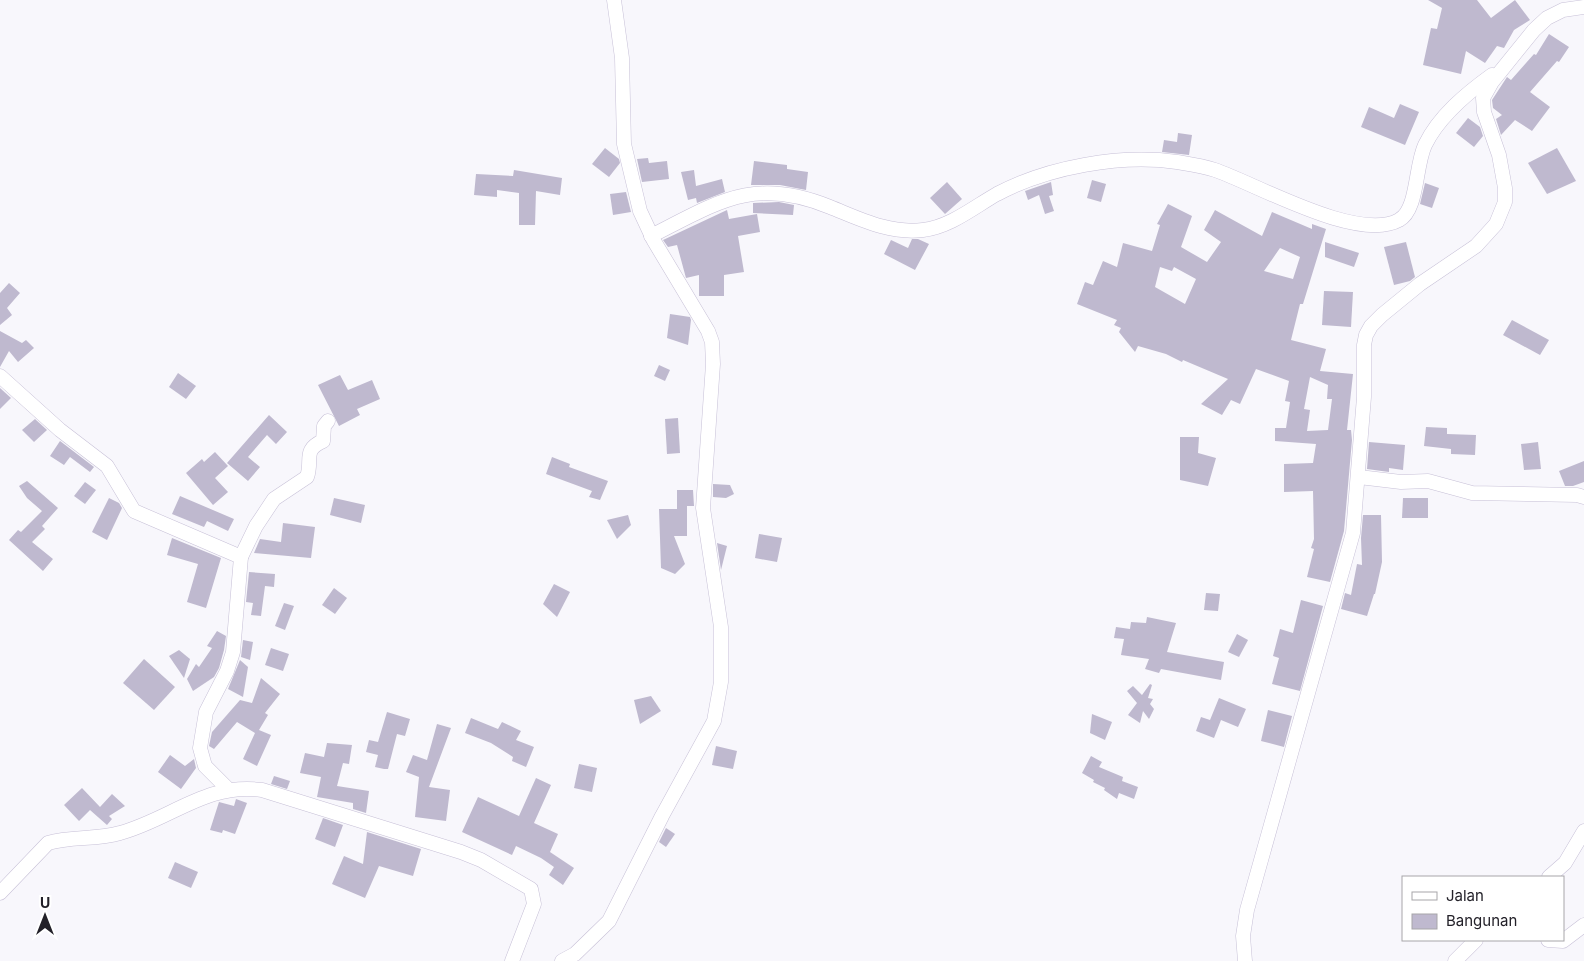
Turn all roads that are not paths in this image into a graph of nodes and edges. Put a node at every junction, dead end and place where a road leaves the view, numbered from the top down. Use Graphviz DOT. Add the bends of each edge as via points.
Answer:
graph roads {
  1 [pos="614,0"];
  2 [pos="1559,5"];
  3 [pos="1584,7"];
  4 [pos="1503,68"];
  5 [pos="651,236"];
  6 [pos="0,376"];
  7 [pos="328,422"];
  8 [pos="1359,477"];
  9 [pos="1584,497"];
  10 [pos="241,557"];
  11 [pos="228,789"];
  12 [pos="1584,831"];
  13 [pos="1550,876"];
  14 [pos="0,892"];
  15 [pos="1584,925"];
  16 [pos="1564,940"];
  17 [pos="1475,941"];
  18 [pos="512,961"];
  19 [pos="562,961"];
  20 [pos="1245,961"];
  21 [pos="1455,961"];
  1 -- 5 [label="street" via="622,58 624,144 640,211"];
  2 -- 3 [label="street"];
  2 -- 4 [label="street"];
  4 -- 5 [label="street" via="1464,97 1434,129 1419,160 1413,202 1408,213 1390,224 1353,222 1314,212 1214,170 1147,159 1118,160 1046,175 924,230 875,226 807,198 780,192 756,192 705,209"];
  4 -- 8 [label="street" via="1486,90 1482,105 1501,163 1505,188 1502,212 1496,224 1476,246 1420,284 1369,330 1364,345"];
  5 -- 19 [label="street" via="712,342 703,508 721,627 721,682 714,721 609,921 575,954"];
  6 -- 10 [label="street" via="60,430 107,466 134,511"];
  7 -- 10 [label="street" via="324,426 323,441 310,450 306,477 274,499"];
  8 -- 9 [label="street" via="1401,482 1428,481 1472,493"];
  8 -- 20 [label="street" via="1347,560 1247,910 1243,936"];
  10 -- 11 [label="street" via="234,652 228,671 206,712 200,748 205,766"];
  11 -- 14 [label="street" via="123,832 48,843"];
  11 -- 18 [label="street" via="262,790 461,852 525,884 534,894 534,904"];
  12 -- 13 [label="street" via="1565,862"];
  15 -- 16 [label="street"];
  17 -- 21 [label="street"];
}
